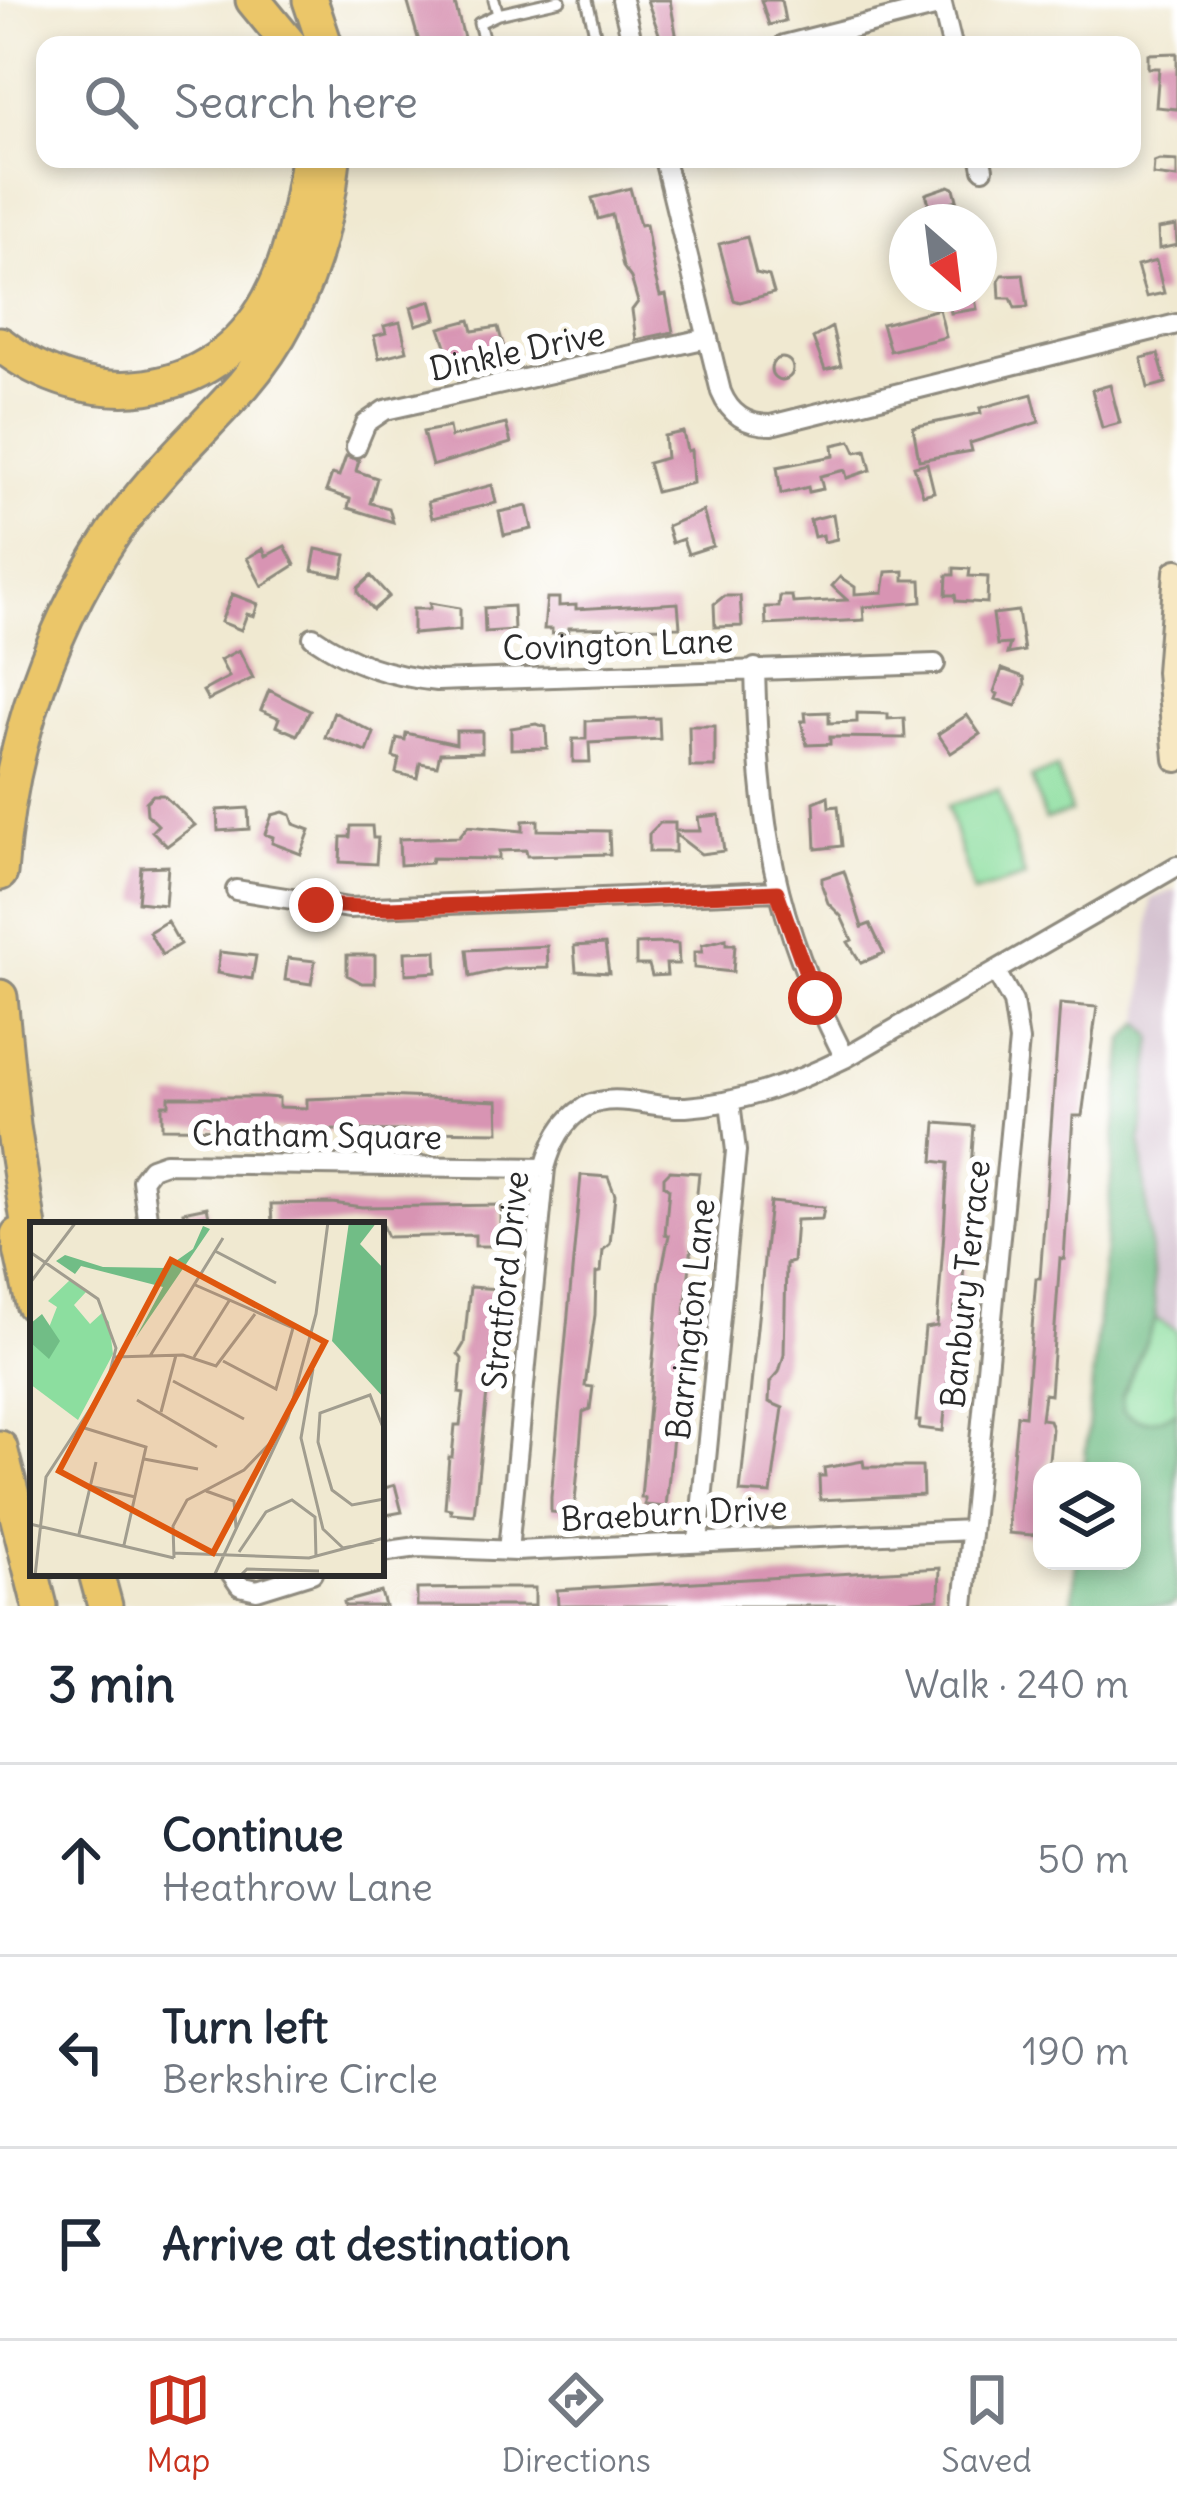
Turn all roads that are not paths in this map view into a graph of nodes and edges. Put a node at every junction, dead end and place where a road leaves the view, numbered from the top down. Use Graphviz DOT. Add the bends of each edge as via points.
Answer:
graph roads {
  1 [pos="253,0"];
  2 [pos="278,0"];
  3 [pos="310,0"];
  4 [pos="494,0"];
  5 [pos="560,0"];
  6 [pos="587,0"];
  7 [pos="622,0"];
  8 [pos="941,2"];
  9 [pos="498,14"];
  10 [pos="285,36"];
  11 [pos="290,36"];
  12 [pos="322,36"];
  13 [pos="483,36"];
  14 [pos="596,36"];
  15 [pos="632,36"];
  16 [pos="817,36"];
  17 [pos="950,36"];
  18 [pos="306,168"];
  19 [pos="332,168"];
  20 [pos="666,168"];
  21 [pos="1177,324"];
  22 [pos="708,338"];
  23 [pos="0,344"];
  24 [pos="356,447"];
  25 [pos="1177,572"];
  26 [pos="313,637"];
  27 [pos="935,664"];
  28 [pos="755,668"];
  29 [pos="1177,759"];
  30 [pos="1177,866"];
  31 [pos="0,872"];
  32 [pos="236,890"];
  33 [pos="777,892"];
  34 [pos="996,972"];
  35 [pos="0,997"];
  36 [pos="845,1058"];
  37 [pos="730,1102"];
  38 [pos="0,1140"];
  39 [pos="545,1168"];
  40 [pos="148,1222"];
  41 [pos="30,1233"];
  42 [pos="30,1289"];
  43 [pos="2,1460"];
  44 [pos="971,1530"];
  45 [pos="698,1542"];
  46 [pos="508,1551"];
  47 [pos="384,1552"];
  48 [pos="30,1568"];
  49 [pos="32,1576"];
  50 [pos="97,1576"];
  51 [pos="302,1576"];
  52 [pos="237,1580"];
  53 [pos="40,1606"];
  54 [pos="104,1606"];
  55 [pos="964,1606"];
  1 -- 10 [label="highway"];
  2 -- 11 [label="highway"];
  3 -- 12 [label="highway"];
  4 -- 9 [label="lane"];
  5 -- 9 [label="lane"];
  6 -- 14 [label="lane"];
  7 -- 15 [label="street"];
  8 -- 16 [label="street"];
  8 -- 17 [label="street"];
  9 -- 13 [label="lane" via="479,23"];
  18 -- 23 [label="highway" via="271,298 218,358 169,382 95,388 43,373"];
  19 -- 31 [label="highway" via="322,233 290,315 246,381 127,514 58,634 23,734"];
  20 -- 22 [label="street"];
  21 -- 22 [label="street" via="771,425 736,416 721,392"];
  22 -- 24 [label="street, Dinkle Drive" via="385,410 366,423"];
  25 -- 29 [label="street" via="1169,672"];
  26 -- 28 [label="street, Covington Lane" via="372,668 437,680"];
  27 -- 28 [label="street, Covington Lane"];
  28 -- 33 [label="street" via="762,814"];
  30 -- 34 [label="street, Stratford Drive"];
  32 -- 33 [label="street" via="349,908"];
  33 -- 36 [label="street" via="803,972"];
  34 -- 36 [label="street, Stratford Drive"];
  34 -- 44 [label="street, Banbury Terrace" via="1013,1002 1019,1041"];
  35 -- 41 [label="highway"];
  36 -- 37 [label="street, Stratford Drive"];
  37 -- 39 [label="street, Stratford Drive" via="588,1105 560,1130"];
  37 -- 45 [label="street, Barrington Lane" via="736,1150"];
  38 -- 42 [label="highway"];
  39 -- 40 [label="street, Chatham Square" via="165,1163 142,1180"];
  39 -- 46 [label="street, Stratford Drive"];
  43 -- 48 [label="highway"];
  44 -- 45 [label="street, Braeburn Drive"];
  44 -- 55 [label="street, Banbury Terrace"];
  45 -- 46 [label="street, Braeburn Drive"];
  46 -- 47 [label="street, Braeburn Drive"];
  49 -- 53 [label="highway"];
  50 -- 54 [label="highway"];
  51 -- 52 [label="street" via="256,1590"];
}
